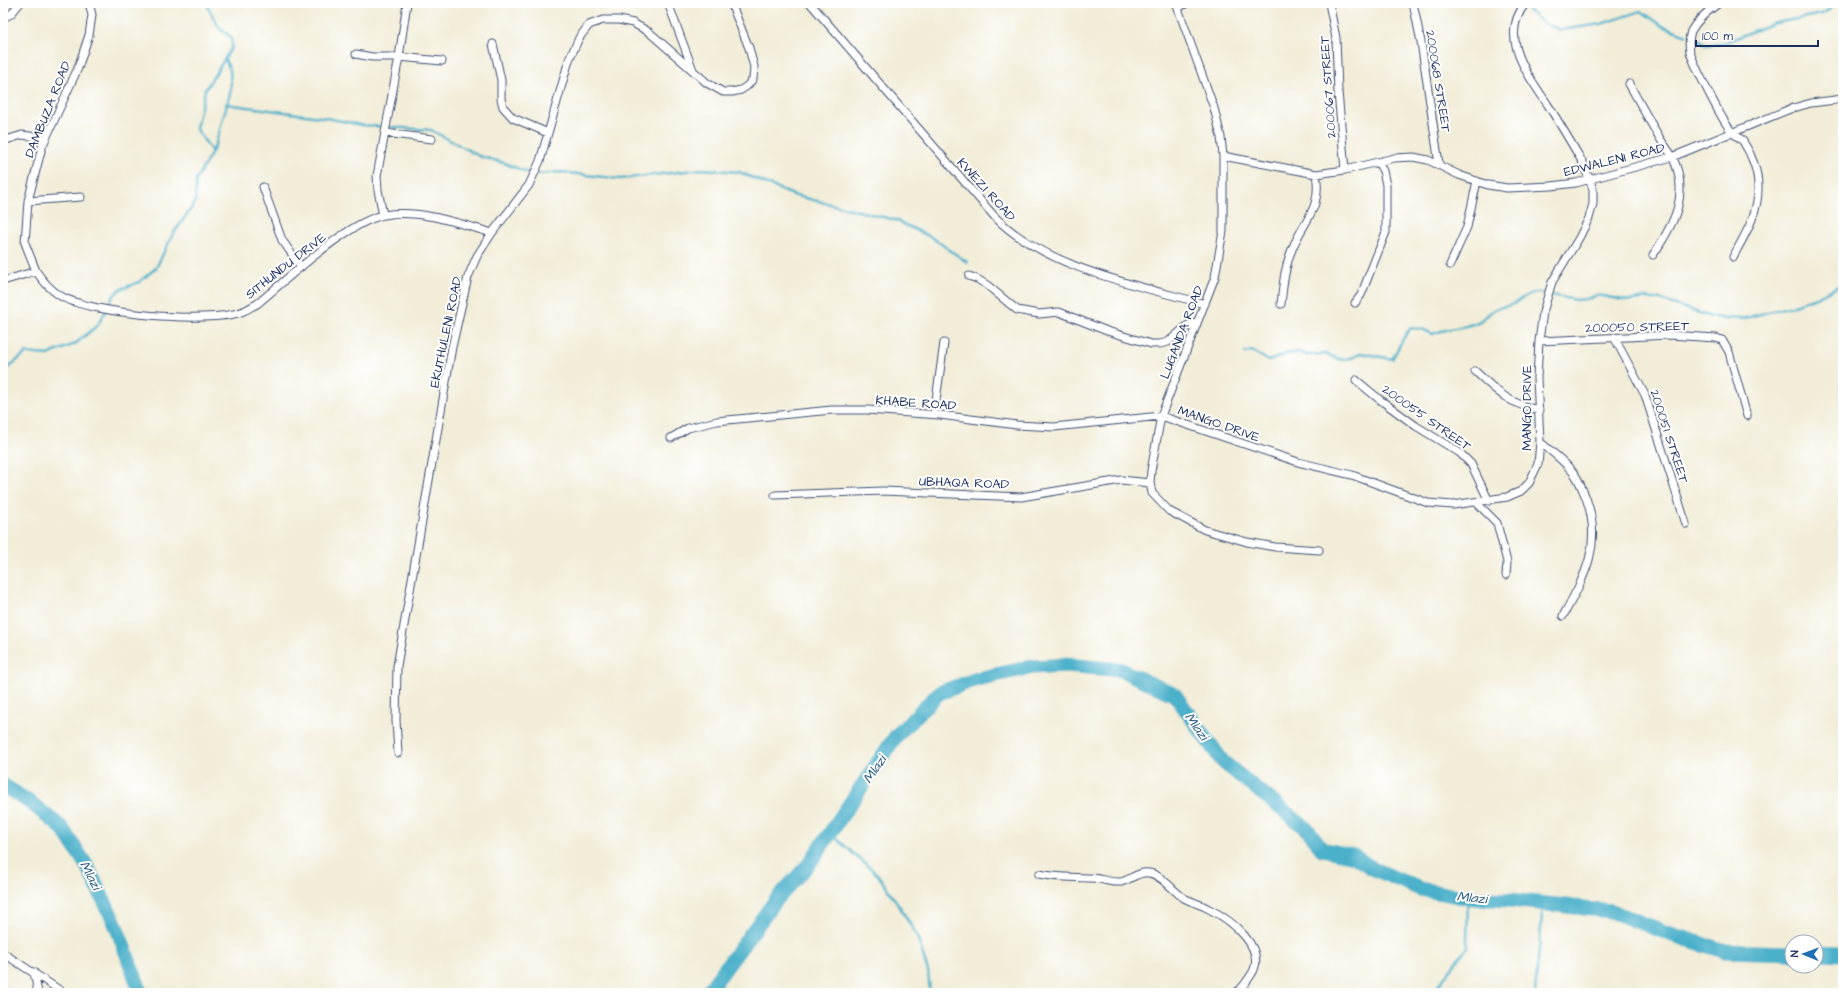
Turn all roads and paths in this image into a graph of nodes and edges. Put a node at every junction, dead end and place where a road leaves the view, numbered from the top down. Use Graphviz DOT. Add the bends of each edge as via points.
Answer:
graph roads {
  1 [pos="20,3"];
  2 [pos="89,3"];
  3 [pos="407,3"];
  4 [pos="668,3"];
  5 [pos="731,3"];
  6 [pos="810,3"];
  7 [pos="1187,3"];
  8 [pos="1329,3"];
  9 [pos="1413,3"];
  10 [pos="1526,3"];
  11 [pos="1719,3"];
  12 [pos="1177,6"];
  13 [pos="3,18"];
  14 [pos="493,44"];
  15 [pos="356,54"];
  16 [pos="399,57"];
  17 [pos="442,61"];
  18 [pos="694,72"];
  19 [pos="1629,84"];
  20 [pos="1843,99"];
  21 [pos="385,133"];
  22 [pos="548,133"];
  23 [pos="1733,133"];
  24 [pos="46,138"];
  25 [pos="432,139"];
  26 [pos="3,141"];
  27 [pos="1223,156"];
  28 [pos="1672,156"];
  29 [pos="1378,162"];
  30 [pos="1439,164"];
  31 [pos="1345,170"];
  32 [pos="1316,174"];
  33 [pos="1590,179"];
  34 [pos="1477,181"];
  35 [pos="263,187"];
  36 [pos="81,197"];
  37 [pos="28,201"];
  38 [pos="383,215"];
  39 [pos="492,233"];
  40 [pos="1653,255"];
  41 [pos="1733,257"];
  42 [pos="1450,265"];
  43 [pos="301,267"];
  44 [pos="36,271"];
  45 [pos="969,276"];
  46 [pos="3,281"];
  47 [pos="1355,303"];
  48 [pos="1205,304"];
  49 [pos="1281,304"];
  50 [pos="1197,322"];
  51 [pos="1614,337"];
  52 [pos="1539,342"];
  53 [pos="944,343"];
  54 [pos="1475,371"];
  55 [pos="1356,380"];
  56 [pos="1539,410"];
  57 [pos="934,414"];
  58 [pos="1161,416"];
  59 [pos="1747,416"];
  60 [pos="671,438"];
  61 [pos="1540,442"];
  62 [pos="1150,483"];
  63 [pos="775,495"];
  64 [pos="1489,501"];
  65 [pos="1477,503"];
  66 [pos="1686,524"];
  67 [pos="1319,550"];
  68 [pos="1506,575"];
  69 [pos="1563,616"];
  70 [pos="398,753"];
  71 [pos="1039,874"];
  72 [pos="3,953"];
  73 [pos="34,972"];
  74 [pos="38,993"];
  75 [pos="64,993"];
  76 [pos="1235,993"];
  1 -- 13 [label="street" via="11,14"];
  2 -- 24 [label="street, DAMBUZA ROAD" via="92,15 89,35 78,68"];
  3 -- 16 [label="street"];
  4 -- 18 [label="street"];
  5 -- 18 [label="street, EKUTHULENI ROAD" via="749,48 754,67 753,79 741,90 723,92"];
  6 -- 48 [label="street, KWEZI ROAD" via="1011,233 1034,248 1064,261 1129,283"];
  7 -- 12 [label="street"];
  8 -- 31 [label="street, 200067 STREET" via="1336,38"];
  9 -- 30 [label="street, 200068 STREET"];
  10 -- 33 [label="street, MANGO DRIVE" via="1518,15 1514,32 1519,57"];
  11 -- 23 [label="street" via="1708,11 1691,31 1690,51 1722,117"];
  12 -- 27 [label="street, LUGANDA ROAD" via="1214,108"];
  14 -- 22 [label="street" via="501,80 503,107 513,118"];
  15 -- 16 [label="street"];
  16 -- 17 [label="street"];
  16 -- 21 [label="street"];
  18 -- 22 [label="street, EKUTHULENI ROAD" via="649,32 633,23 603,20 589,26 579,38 569,60"];
  19 -- 28 [label="street"];
  20 -- 23 [label="street, EDWALENI ROAD" via="1811,103 1790,109"];
  21 -- 25 [label="street"];
  21 -- 38 [label="street" via="377,176"];
  22 -- 39 [label="street, EKUTHULENI ROAD" via="540,161 529,185"];
  23 -- 28 [label="street, EDWALENI ROAD"];
  23 -- 41 [label="street" via="1744,141 1751,156 1758,185 1757,205 1753,218"];
  24 -- 26 [label="street" via="22,136"];
  24 -- 37 [label="street, DAMBUZA ROAD"];
  27 -- 32 [label="street, EDWALENI ROAD"];
  27 -- 48 [label="street, LUGANDA ROAD" via="1222,238 1215,276"];
  28 -- 33 [label="street, EDWALENI ROAD"];
  28 -- 40 [label="street" via="1680,182 1680,197 1670,230"];
  29 -- 30 [label="street, EDWALENI ROAD" via="1413,157"];
  29 -- 31 [label="street, EDWALENI ROAD"];
  29 -- 47 [label="street" via="1386,185 1386,232"];
  30 -- 34 [label="street, EDWALENI ROAD"];
  31 -- 32 [label="street, EDWALENI ROAD"];
  32 -- 49 [label="street" via="1314,208 1291,252"];
  33 -- 34 [label="street, EDWALENI ROAD" via="1528,188 1507,188"];
  33 -- 52 [label="street, MANGO DRIVE" via="1593,204 1589,218 1546,295"];
  34 -- 42 [label="street" via="1467,227"];
  35 -- 43 [label="street" via="282,240"];
  36 -- 37 [label="street"];
  37 -- 44 [label="street, DAMBUZA ROAD" via="25,243"];
  38 -- 39 [label="street, SITHUNDU DRIVE" via="403,214 438,218"];
  38 -- 43 [label="street, SITHUNDU DRIVE" via="348,231"];
  39 -- 70 [label="street, EKUTHULENI ROAD" via="477,256 468,277 452,347 397,666"];
  43 -- 44 [label="street, SITHUNDU DRIVE" via="257,304 240,313 214,316 114,312 88,307 59,295"];
  44 -- 46 [label="street"];
  45 -- 50 [label="street" via="987,285 1017,310 1039,314 1059,312 1107,331 1151,344 1168,342 1188,325"];
  48 -- 50 [label="street, LUGANDA ROAD"];
  50 -- 58 [label="street, LUGANDA ROAD"];
  51 -- 52 [label="street, 200050 STREET"];
  51 -- 59 [label="street, 200050 STREET" via="1670,335 1712,337 1722,340 1729,352"];
  51 -- 66 [label="street, 200051 STREET" via="1645,395"];
  52 -- 56 [label="street, MANGO DRIVE"];
  53 -- 57 [label="street"];
  54 -- 56 [label="street" via="1511,402"];
  55 -- 64 [label="street, 200055 STREET" via="1416,426 1460,453 1471,464"];
  56 -- 61 [label="street, MANGO DRIVE"];
  57 -- 58 [label="street, KHABE ROAD" via="1054,427"];
  57 -- 60 [label="street, KHABE ROAD" via="866,410 795,413 700,425"];
  58 -- 62 [label="street, LUGANDA ROAD"];
  58 -- 65 [label="street, MANGO DRIVE" via="1298,462 1352,475 1428,503"];
  61 -- 64 [label="street, MANGO DRIVE" via="1538,464 1529,482 1521,491"];
  61 -- 69 [label="street" via="1573,472 1582,487 1593,526 1589,564"];
  62 -- 63 [label="street, UBHAQA ROAD" via="1121,480 1021,496 884,491"];
  62 -- 67 [label="street" via="1152,493 1169,511 1205,530 1247,542"];
  64 -- 65 [label="street, MANGO DRIVE"];
  65 -- 68 [label="street" via="1497,523 1507,562"];
  71 -- 76 [label="street" via="1065,879 1091,878 1120,882 1144,873 1154,875 1185,898 1222,917 1250,944 1256,961 1254,970 1242,989"];
  72 -- 73 [label="street"];
  73 -- 74 [label="street"];
  73 -- 75 [label="street"];
}
